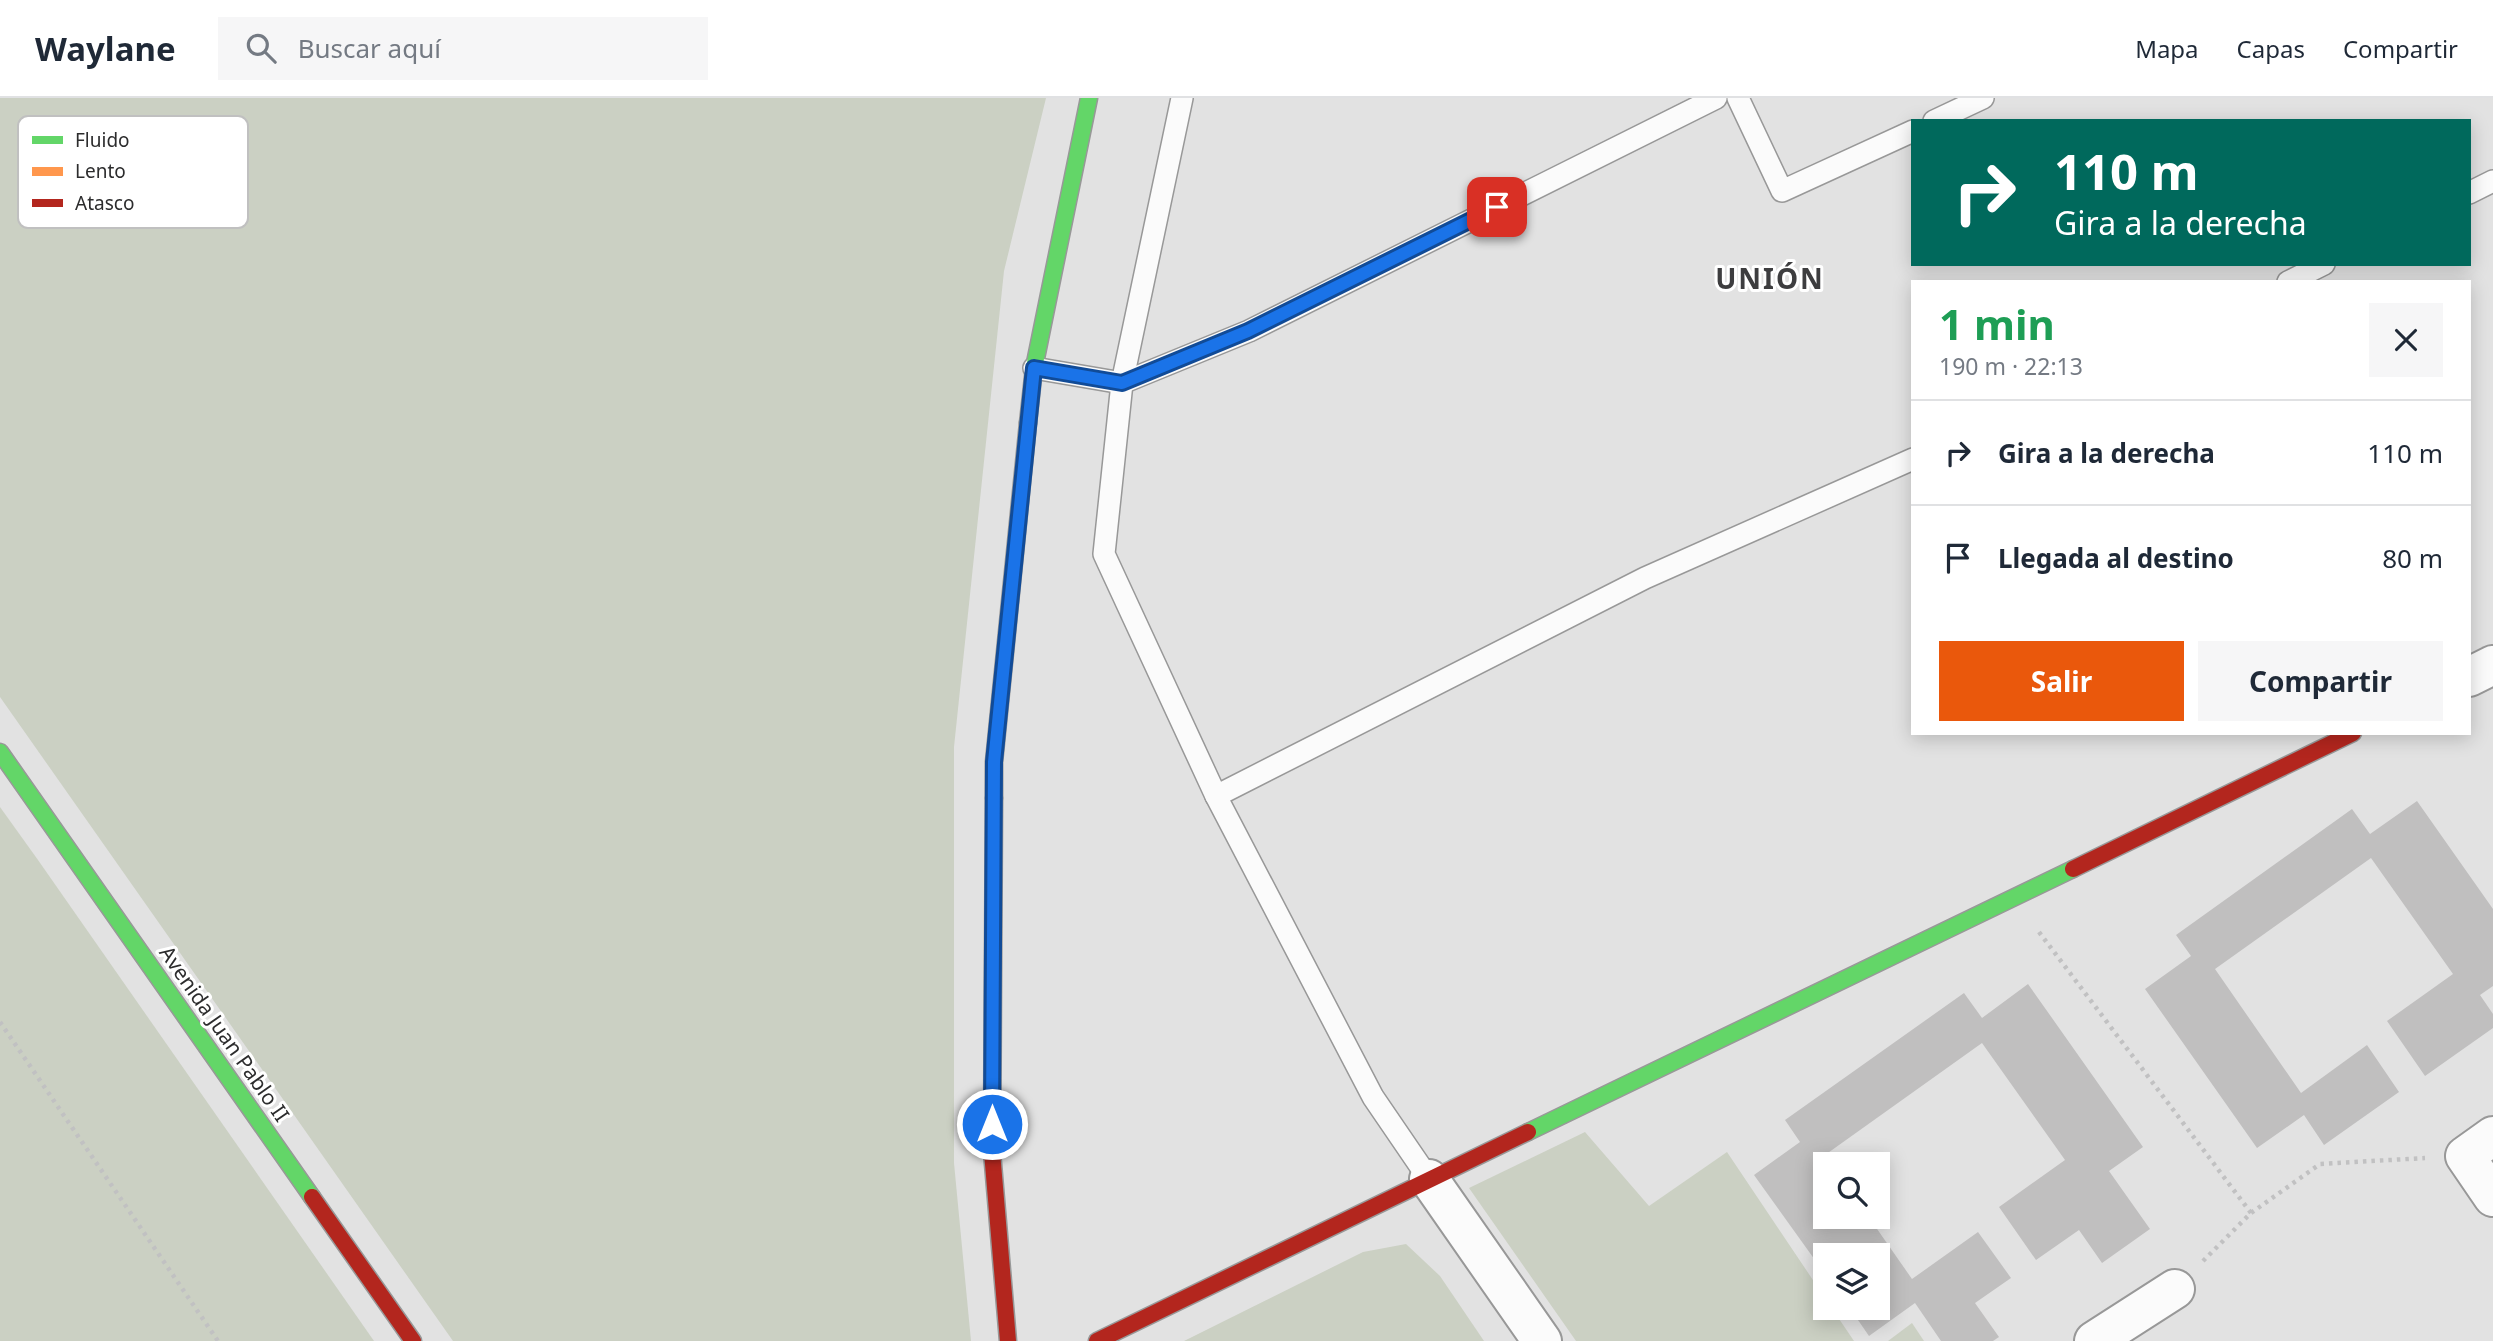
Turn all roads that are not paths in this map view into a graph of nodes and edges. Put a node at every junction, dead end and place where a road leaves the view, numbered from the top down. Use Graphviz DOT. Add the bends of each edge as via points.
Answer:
graph roads {
  1 [pos="1090,98"];
  2 [pos="1182,98"];
  3 [pos="1716,98"];
  4 [pos="1738,98"];
  5 [pos="1983,98"];
  6 [pos="1938,119"];
  7 [pos="1911,132"];
  8 [pos="2493,181"];
  9 [pos="2471,192"];
  10 [pos="2320,266"];
  11 [pos="2292,280"];
  12 [pos="1034,368"];
  13 [pos="1122,383"];
  14 [pos="1911,460"];
  15 [pos="2493,666"];
  16 [pos="2471,676"];
  17 [pos="2349,735"];
  18 [pos="0,752"];
  19 [pos="1216,796"];
  20 [pos="2479,1146"];
  21 [pos="1429,1179"];
  22 [pos="2493,1197"];
  23 [pos="2175,1289"];
  24 [pos="413,1341"];
  25 [pos="1008,1341"];
  26 [pos="1097,1341"];
  27 [pos="1542,1341"];
  28 [pos="2094,1341"];
  1 -- 12 [label="main road"];
  2 -- 13 [label="lane"];
  3 -- 13 [label="lane" via="1248,331"];
  4 -- 7 [label="lane" via="1782,191"];
  5 -- 6 [label="lane"];
  8 -- 9 [label="lane"];
  10 -- 11 [label="lane"];
  12 -- 13 [label="lane"];
  12 -- 25 [label="main road" via="994,762 992,1152"];
  13 -- 19 [label="lane" via="1104,554"];
  14 -- 19 [label="lane" via="1645,578"];
  15 -- 16 [label="street"];
  17 -- 21 [label="main road"];
  18 -- 24 [label="main road, Avenida Juan Pablo II"];
  19 -- 21 [label="lane" via="1373,1097"];
  20 -- 22 [label="street"];
  21 -- 26 [label="main road"];
  21 -- 27 [label="street"];
  23 -- 28 [label="street"];
}
